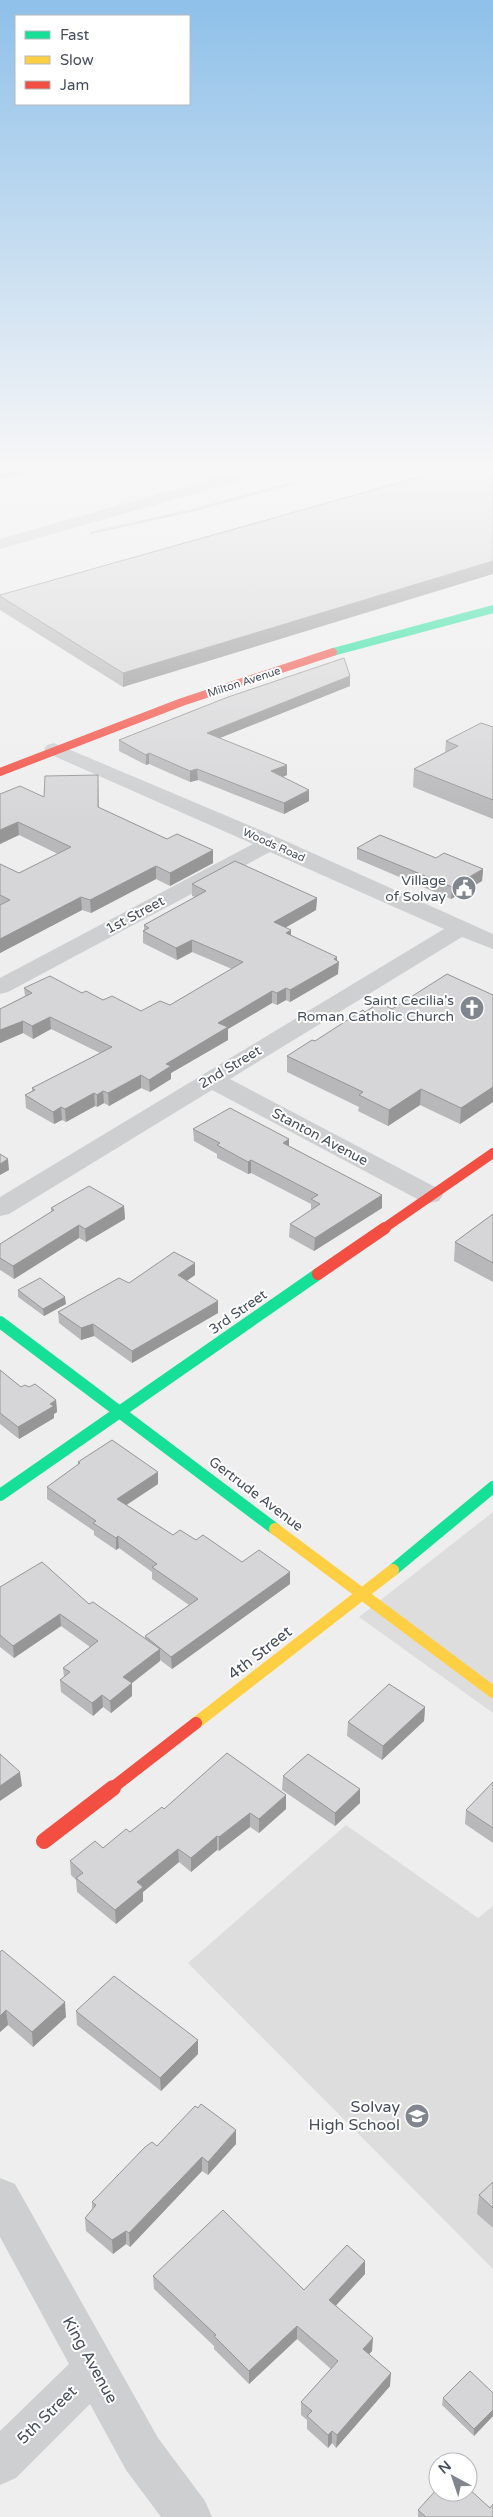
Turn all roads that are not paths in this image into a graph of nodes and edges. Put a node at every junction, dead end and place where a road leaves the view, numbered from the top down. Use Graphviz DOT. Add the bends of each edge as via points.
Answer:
graph roads {
  1 [pos="493,609"];
  2 [pos="54,750"];
  3 [pos="0,772"];
  4 [pos="270,844"];
  5 [pos="461,928"];
  6 [pos="493,942"];
  7 [pos="0,987"];
  8 [pos="210,1079"];
  9 [pos="493,1153"];
  10 [pos="430,1195"];
  11 [pos="0,1208"];
  12 [pos="0,1322"];
  13 [pos="122,1412"];
  14 [pos="493,1487"];
  15 [pos="0,1495"];
  16 [pos="363,1594"];
  17 [pos="493,1692"];
  18 [pos="44,1841"];
  19 [pos="0,2197"];
  20 [pos="95,2369"];
  21 [pos="0,2462"];
  22 [pos="189,2517"];
  1 -- 2 [label="street, Milton Avenue" via="267,674"];
  2 -- 3 [label="street, Milton Avenue"];
  2 -- 4 [label="street, Woods Road"];
  4 -- 5 [label="street, Woods Road"];
  4 -- 7 [label="street, 1st Street"];
  5 -- 6 [label="street, Woods Road"];
  5 -- 8 [label="street, 2nd Street"];
  8 -- 10 [label="street, Stanton Avenue"];
  8 -- 11 [label="street, 2nd Street"];
  9 -- 10 [label="street, 3rd Street"];
  10 -- 13 [label="street, 3rd Street"];
  12 -- 13 [label="street, Gertrude Avenue"];
  13 -- 15 [label="street, 3rd Street"];
  13 -- 16 [label="street, Gertrude Avenue"];
  14 -- 16 [label="street, 4th Street"];
  16 -- 17 [label="street, Gertrude Avenue"];
  16 -- 18 [label="street, 4th Street"];
  19 -- 20 [label="street, King Avenue"];
  20 -- 21 [label="street, 5th Street"];
  20 -- 22 [label="street, King Avenue" via="142,2454"];
}
